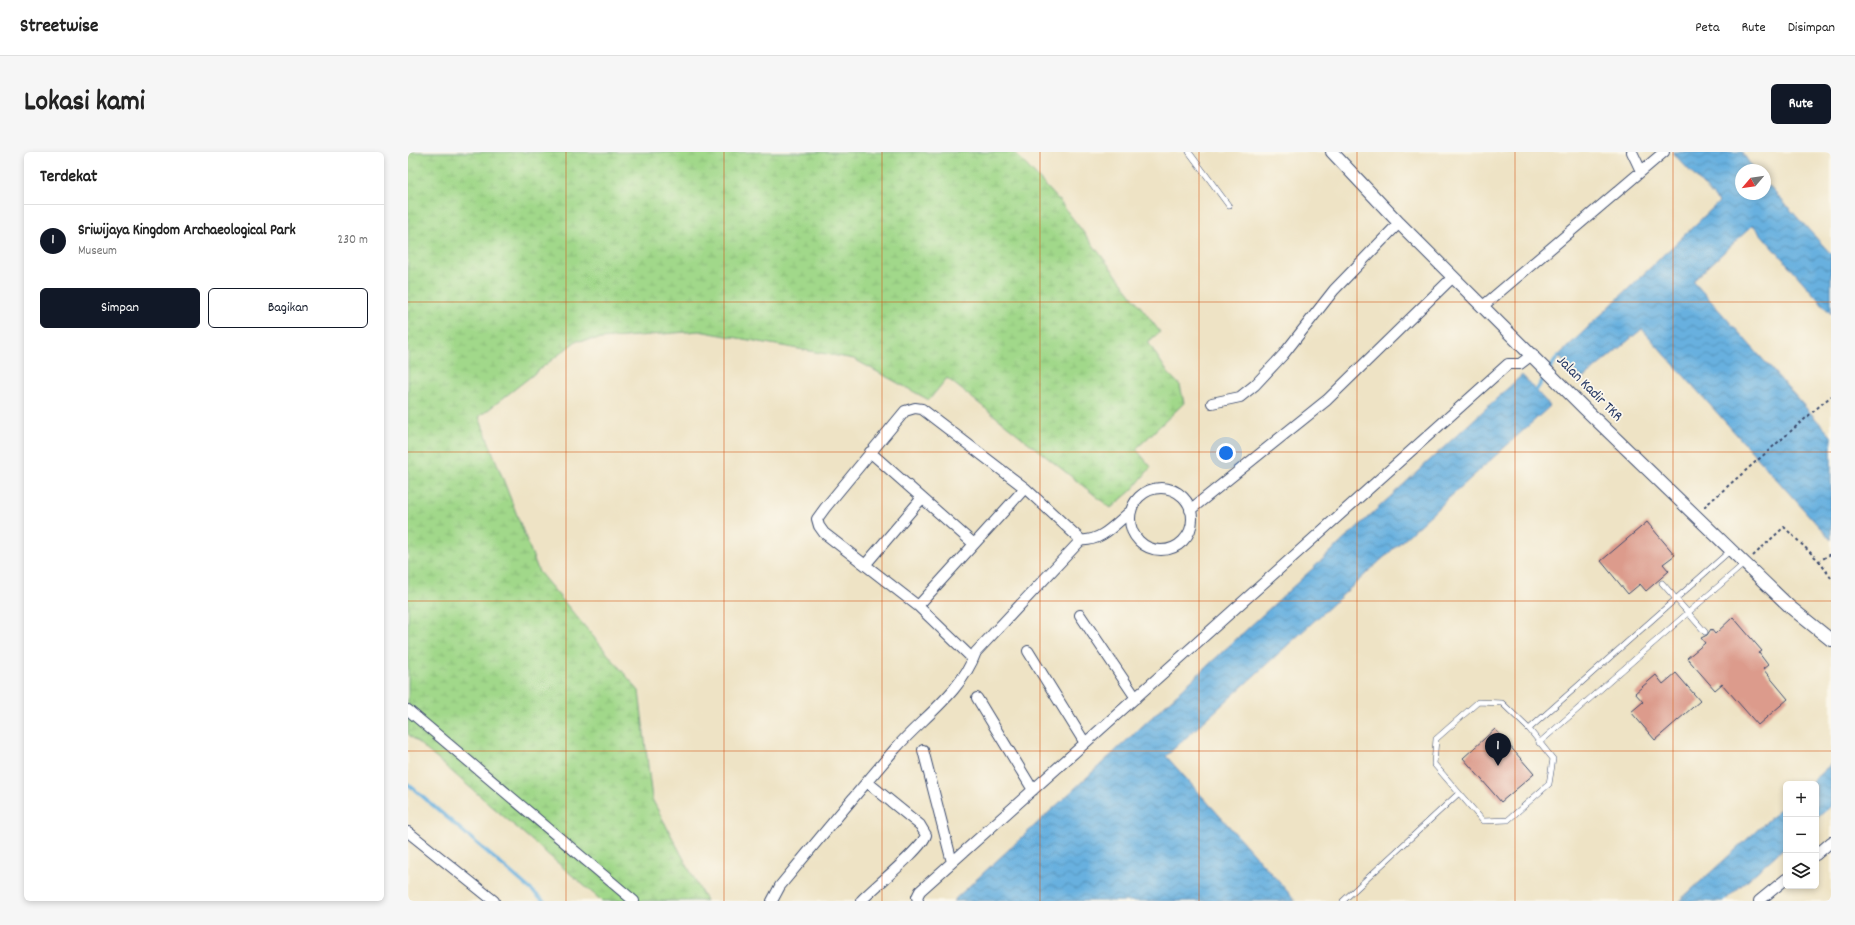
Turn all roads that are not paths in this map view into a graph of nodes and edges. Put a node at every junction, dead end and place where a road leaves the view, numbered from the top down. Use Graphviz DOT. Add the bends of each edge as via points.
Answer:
graph roads {
  1 [pos="1188,152"];
  2 [pos="1332,152"];
  3 [pos="1632,152"];
  4 [pos="1660,155"];
  5 [pos="1642,171"];
  6 [pos="1229,206"];
  7 [pos="1399,223"];
  8 [pos="1453,277"];
  9 [pos="1483,306"];
  10 [pos="1534,356"];
  11 [pos="1212,403"];
  12 [pos="870,452"];
  13 [pos="1025,488"];
  14 [pos="922,498"];
  15 [pos="1190,510"];
  16 [pos="1131,511"];
  17 [pos="1081,540"];
  18 [pos="974,544"];
  19 [pos="1732,550"];
  20 [pos="1746,562"];
  21 [pos="865,564"];
  22 [pos="1662,583"];
  23 [pos="1676,599"];
  24 [pos="918,606"];
  25 [pos="1688,613"];
  26 [pos="1080,615"];
  27 [pos="1705,632"];
  28 [pos="1831,640"];
  29 [pos="1028,652"];
  30 [pos="973,659"];
  31 [pos="977,698"];
  32 [pos="1136,698"];
  33 [pos="408,710"];
  34 [pos="1529,729"];
  35 [pos="1539,742"];
  36 [pos="1085,743"];
  37 [pos="923,750"];
  38 [pos="867,782"];
  39 [pos="1033,790"];
  40 [pos="1459,793"];
  41 [pos="408,832"];
  42 [pos="1831,842"];
  43 [pos="1817,853"];
  44 [pos="952,862"];
  45 [pos="1783,881"];
  46 [pos="867,899"];
  47 [pos="494,901"];
  48 [pos="634,901"];
  49 [pos="772,901"];
  50 [pos="918,901"];
  51 [pos="1343,901"];
  52 [pos="1759,901"];
  1 -- 6 [label="lane"];
  2 -- 7 [label="street, Jalan Kadir TKR"];
  3 -- 5 [label="street"];
  4 -- 5 [label="street"];
  5 -- 9 [label="street"];
  7 -- 8 [label="street, Jalan Kadir TKR"];
  7 -- 11 [label="street" via="1334,290 1283,355 1255,385 1240,396"];
  8 -- 9 [label="street, Jalan Kadir TKR"];
  8 -- 15 [label="street" via="1327,400"];
  9 -- 10 [label="street, Jalan Kadir TKR"];
  10 -- 19 [label="street, Jalan Kadir TKR" via="1584,408"];
  10 -- 32 [label="street" via="1520,364 1508,364"];
  12 -- 13 [label="street" via="904,411 922,409"];
  12 -- 14 [label="street"];
  12 -- 21 [label="street" via="817,519 824,533"];
  13 -- 17 [label="street"];
  13 -- 18 [label="street"];
  14 -- 18 [label="street"];
  14 -- 21 [label="street"];
  15 -- 16 [label="street" via="1181,495 1173,490 1160,488 1147,491 1140,496"];
  15 -- 16 [label="street" via="1191,523 1187,536 1166,550 1153,549 1141,543 1131,528"];
  16 -- 17 [label="street" via="1097,538"];
  17 -- 30 [label="street" via="976,652"];
  18 -- 24 [label="street"];
  19 -- 20 [label="street, Jalan Kadir TKR"];
  19 -- 23 [label="lane"];
  20 -- 25 [label="lane"];
  20 -- 28 [label="street, Jalan Kadir TKR" via="1790,607"];
  21 -- 24 [label="street"];
  22 -- 23 [label="lane"];
  23 -- 25 [label="lane"];
  23 -- 34 [label="lane"];
  24 -- 30 [label="street"];
  25 -- 27 [label="lane"];
  25 -- 35 [label="lane"];
  26 -- 32 [label="street"];
  29 -- 36 [label="street"];
  30 -- 38 [label="street" via="971,667 954,690 896,747"];
  31 -- 39 [label="street"];
  32 -- 36 [label="street"];
  33 -- 48 [label="street"];
  34 -- 35 [label="lane"];
  34 -- 40 [label="lane" via="1502,703 1478,702 1436,739 1434,764"];
  35 -- 40 [label="lane" via="1552,759 1549,784 1508,820 1483,821"];
  36 -- 39 [label="street"];
  37 -- 44 [label="street"];
  38 -- 46 [label="street" via="920,825 926,835 925,840"];
  38 -- 49 [label="street" via="780,886"];
  39 -- 44 [label="street"];
  40 -- 51 [label="lane"];
  41 -- 47 [label="street"];
  42 -- 43 [label="street"];
  44 -- 50 [label="street" via="920,891"];
  45 -- 52 [label="street"];
}
